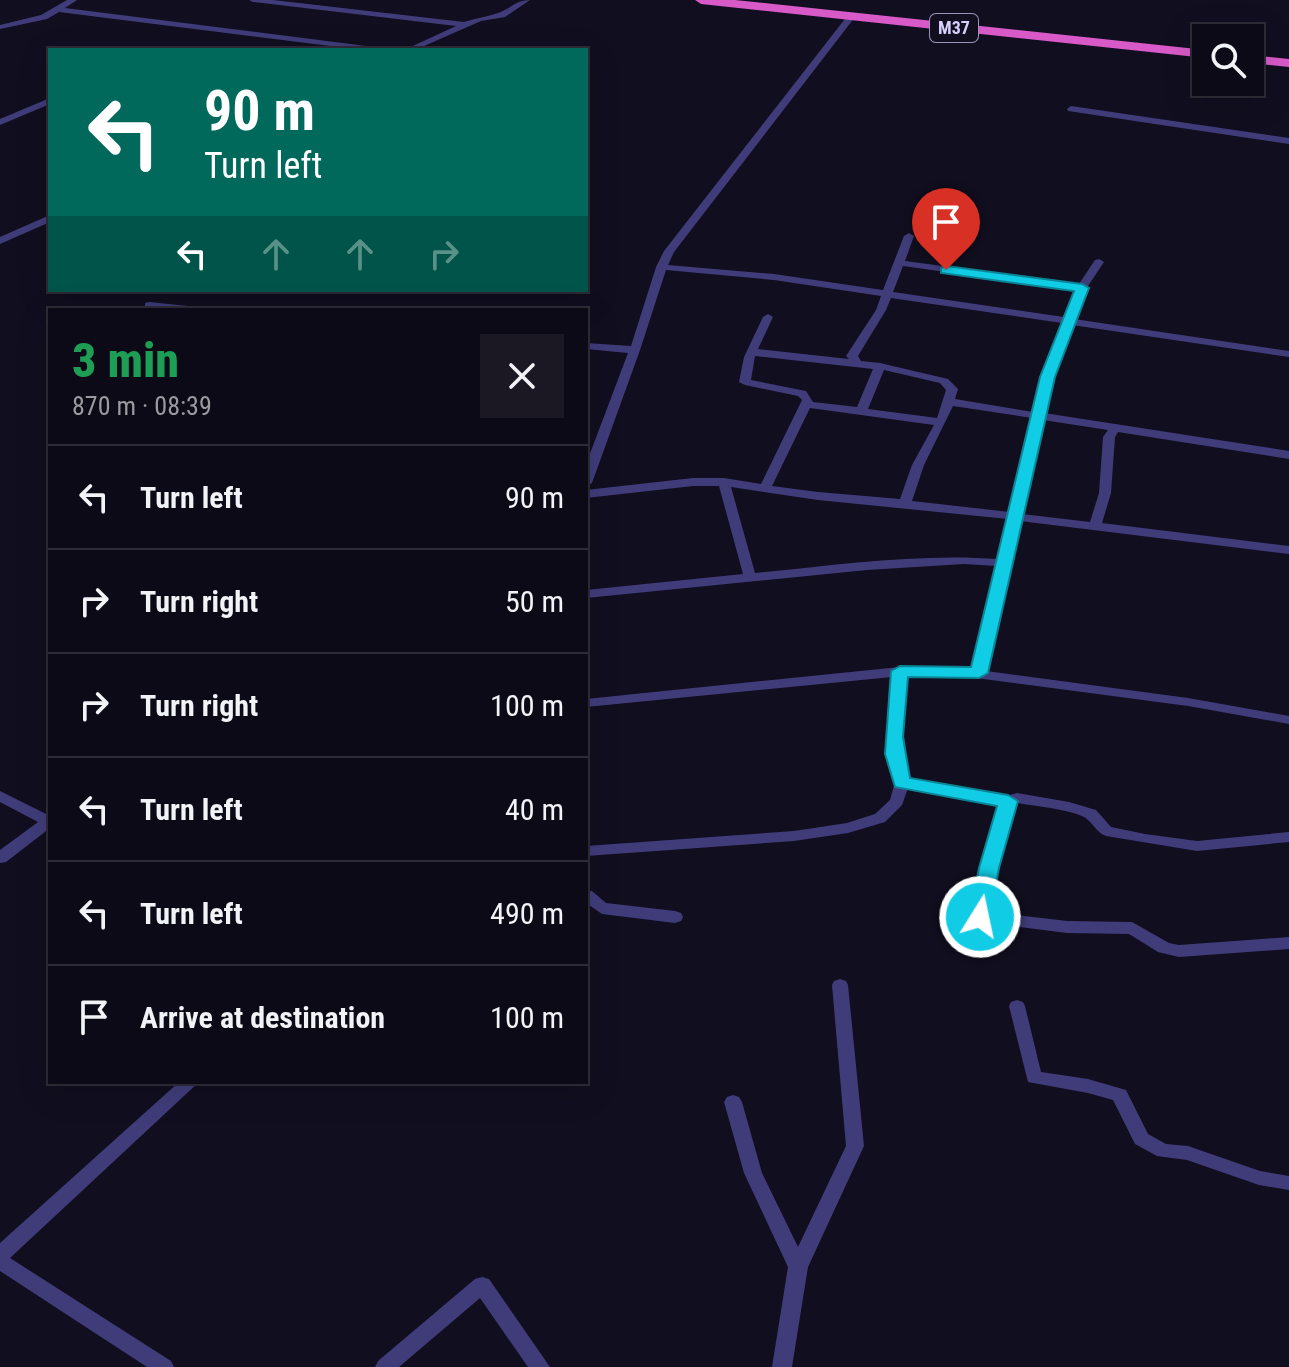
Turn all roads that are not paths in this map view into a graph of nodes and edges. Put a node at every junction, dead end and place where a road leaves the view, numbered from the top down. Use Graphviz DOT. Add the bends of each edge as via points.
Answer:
graph roads {
  1 [pos="73,0"];
  2 [pos="253,0"];
  3 [pos="526,0"];
  4 [pos="701,0"];
  5 [pos="758,0"];
  6 [pos="57,9"];
  7 [pos="851,17"];
  8 [pos="466,25"];
  9 [pos="0,27"];
  10 [pos="1192,46"];
  11 [pos="366,48"];
  12 [pos="413,48"];
  13 [pos="1264,52"];
  14 [pos="1192,53"];
  15 [pos="1289,55"];
  16 [pos="1264,60"];
  17 [pos="1289,63"];
  18 [pos="48,102"];
  19 [pos="1071,109"];
  20 [pos="0,122"];
  21 [pos="1289,141"];
  22 [pos="48,219"];
  23 [pos="909,236"];
  24 [pos="0,241"];
  25 [pos="1099,262"];
  26 [pos="900,263"];
  27 [pos="661,267"];
  28 [pos="1082,288"];
  29 [pos="886,295"];
  30 [pos="149,305"];
  31 [pos="178,308"];
  32 [pos="768,317"];
  33 [pos="1069,320"];
  34 [pos="588,346"];
  35 [pos="635,350"];
  36 [pos="752,352"];
  37 [pos="1289,354"];
  38 [pos="857,363"];
  39 [pos="880,366"];
  40 [pos="950,402"];
  41 [pos="806,404"];
  42 [pos="862,410"];
  43 [pos="1039,416"];
  44 [pos="940,422"];
  45 [pos="1115,428"];
  46 [pos="1289,455"];
  47 [pos="588,476"];
  48 [pos="724,482"];
  49 [pos="765,488"];
  50 [pos="588,494"];
  51 [pos="905,504"];
  52 [pos="1016,517"];
  53 [pos="1095,527"];
  54 [pos="1289,550"];
  55 [pos="1006,563"];
  56 [pos="750,577"];
  57 [pos="588,594"];
  58 [pos="900,671"];
  59 [pos="979,673"];
  60 [pos="588,703"];
  61 [pos="1289,720"];
  62 [pos="902,782"];
  63 [pos="0,796"];
  64 [pos="1008,801"];
  65 [pos="48,821"];
  66 [pos="48,823"];
  67 [pos="1289,837"];
  68 [pos="588,851"];
  69 [pos="0,858"];
  70 [pos="588,897"];
  71 [pos="675,917"];
  72 [pos="1289,943"];
  73 [pos="840,985"];
  74 [pos="1017,1006"];
  75 [pos="188,1084"];
  76 [pos="733,1102"];
  77 [pos="1289,1183"];
  78 [pos="0,1258"];
  79 [pos="798,1267"];
  80 [pos="164,1367"];
  81 [pos="385,1367"];
  82 [pos="540,1367"];
  83 [pos="782,1367"];
  1 -- 6 [label="street"];
  2 -- 8 [label="street"];
  3 -- 8 [label="street" via="502,15"];
  4 -- 7 [label="highway, M37 / M37"];
  5 -- 10 [label="highway, M37 / M37"];
  6 -- 9 [label="street"];
  6 -- 11 [label="street"];
  7 -- 14 [label="highway, M37 / M37"];
  7 -- 27 [label="street"];
  8 -- 12 [label="street"];
  13 -- 15 [label="highway"];
  16 -- 17 [label="highway"];
  18 -- 20 [label="street"];
  19 -- 21 [label="street"];
  22 -- 24 [label="street"];
  23 -- 26 [label="street"];
  25 -- 28 [label="street"];
  26 -- 28 [label="street"];
  26 -- 29 [label="street"];
  27 -- 29 [label="street" via="774,277"];
  27 -- 35 [label="street"];
  28 -- 33 [label="street"];
  29 -- 33 [label="street"];
  29 -- 38 [label="street" via="852,356"];
  30 -- 31 [label="street"];
  32 -- 36 [label="street"];
  33 -- 37 [label="street"];
  33 -- 43 [label="street"];
  34 -- 35 [label="street"];
  35 -- 47 [label="street"];
  36 -- 38 [label="street"];
  36 -- 41 [label="street" via="745,382 802,393"];
  38 -- 39 [label="street"];
  39 -- 40 [label="street" via="944,381 952,389"];
  39 -- 42 [label="street"];
  40 -- 43 [label="street"];
  40 -- 44 [label="street"];
  41 -- 42 [label="street"];
  41 -- 49 [label="street"];
  42 -- 44 [label="street"];
  43 -- 45 [label="street"];
  43 -- 52 [label="street"];
  44 -- 51 [label="street"];
  45 -- 46 [label="street"];
  45 -- 53 [label="street" via="1109,437 1105,493"];
  48 -- 49 [label="street"];
  48 -- 50 [label="street"];
  48 -- 56 [label="street"];
  49 -- 51 [label="street"];
  51 -- 52 [label="street"];
  52 -- 53 [label="street"];
  52 -- 55 [label="street"];
  53 -- 54 [label="street"];
  55 -- 56 [label="street" via="964,560"];
  55 -- 59 [label="street"];
  56 -- 57 [label="street"];
  58 -- 59 [label="street"];
  58 -- 60 [label="street"];
  58 -- 62 [label="street" via="894,754"];
  59 -- 61 [label="street"];
  62 -- 64 [label="street"];
  62 -- 68 [label="street" via="897,802 880,818 848,828"];
  63 -- 65 [label="street"];
  64 -- 67 [label="street" via="1069,807 1091,814 1106,831 1197,846"];
  64 -- 72 [label="street" via="980,917 1132,928 1179,951"];
  66 -- 69 [label="street"];
  70 -- 71 [label="street" via="602,908"];
  73 -- 79 [label="street" via="855,1146"];
  74 -- 77 [label="street" via="1034,1077 1120,1095 1141,1139 1163,1151 1188,1153"];
  75 -- 78 [label="street"];
  76 -- 79 [label="street" via="753,1173"];
  78 -- 80 [label="street"];
  79 -- 83 [label="street"];
  81 -- 82 [label="street" via="482,1285"];
}
